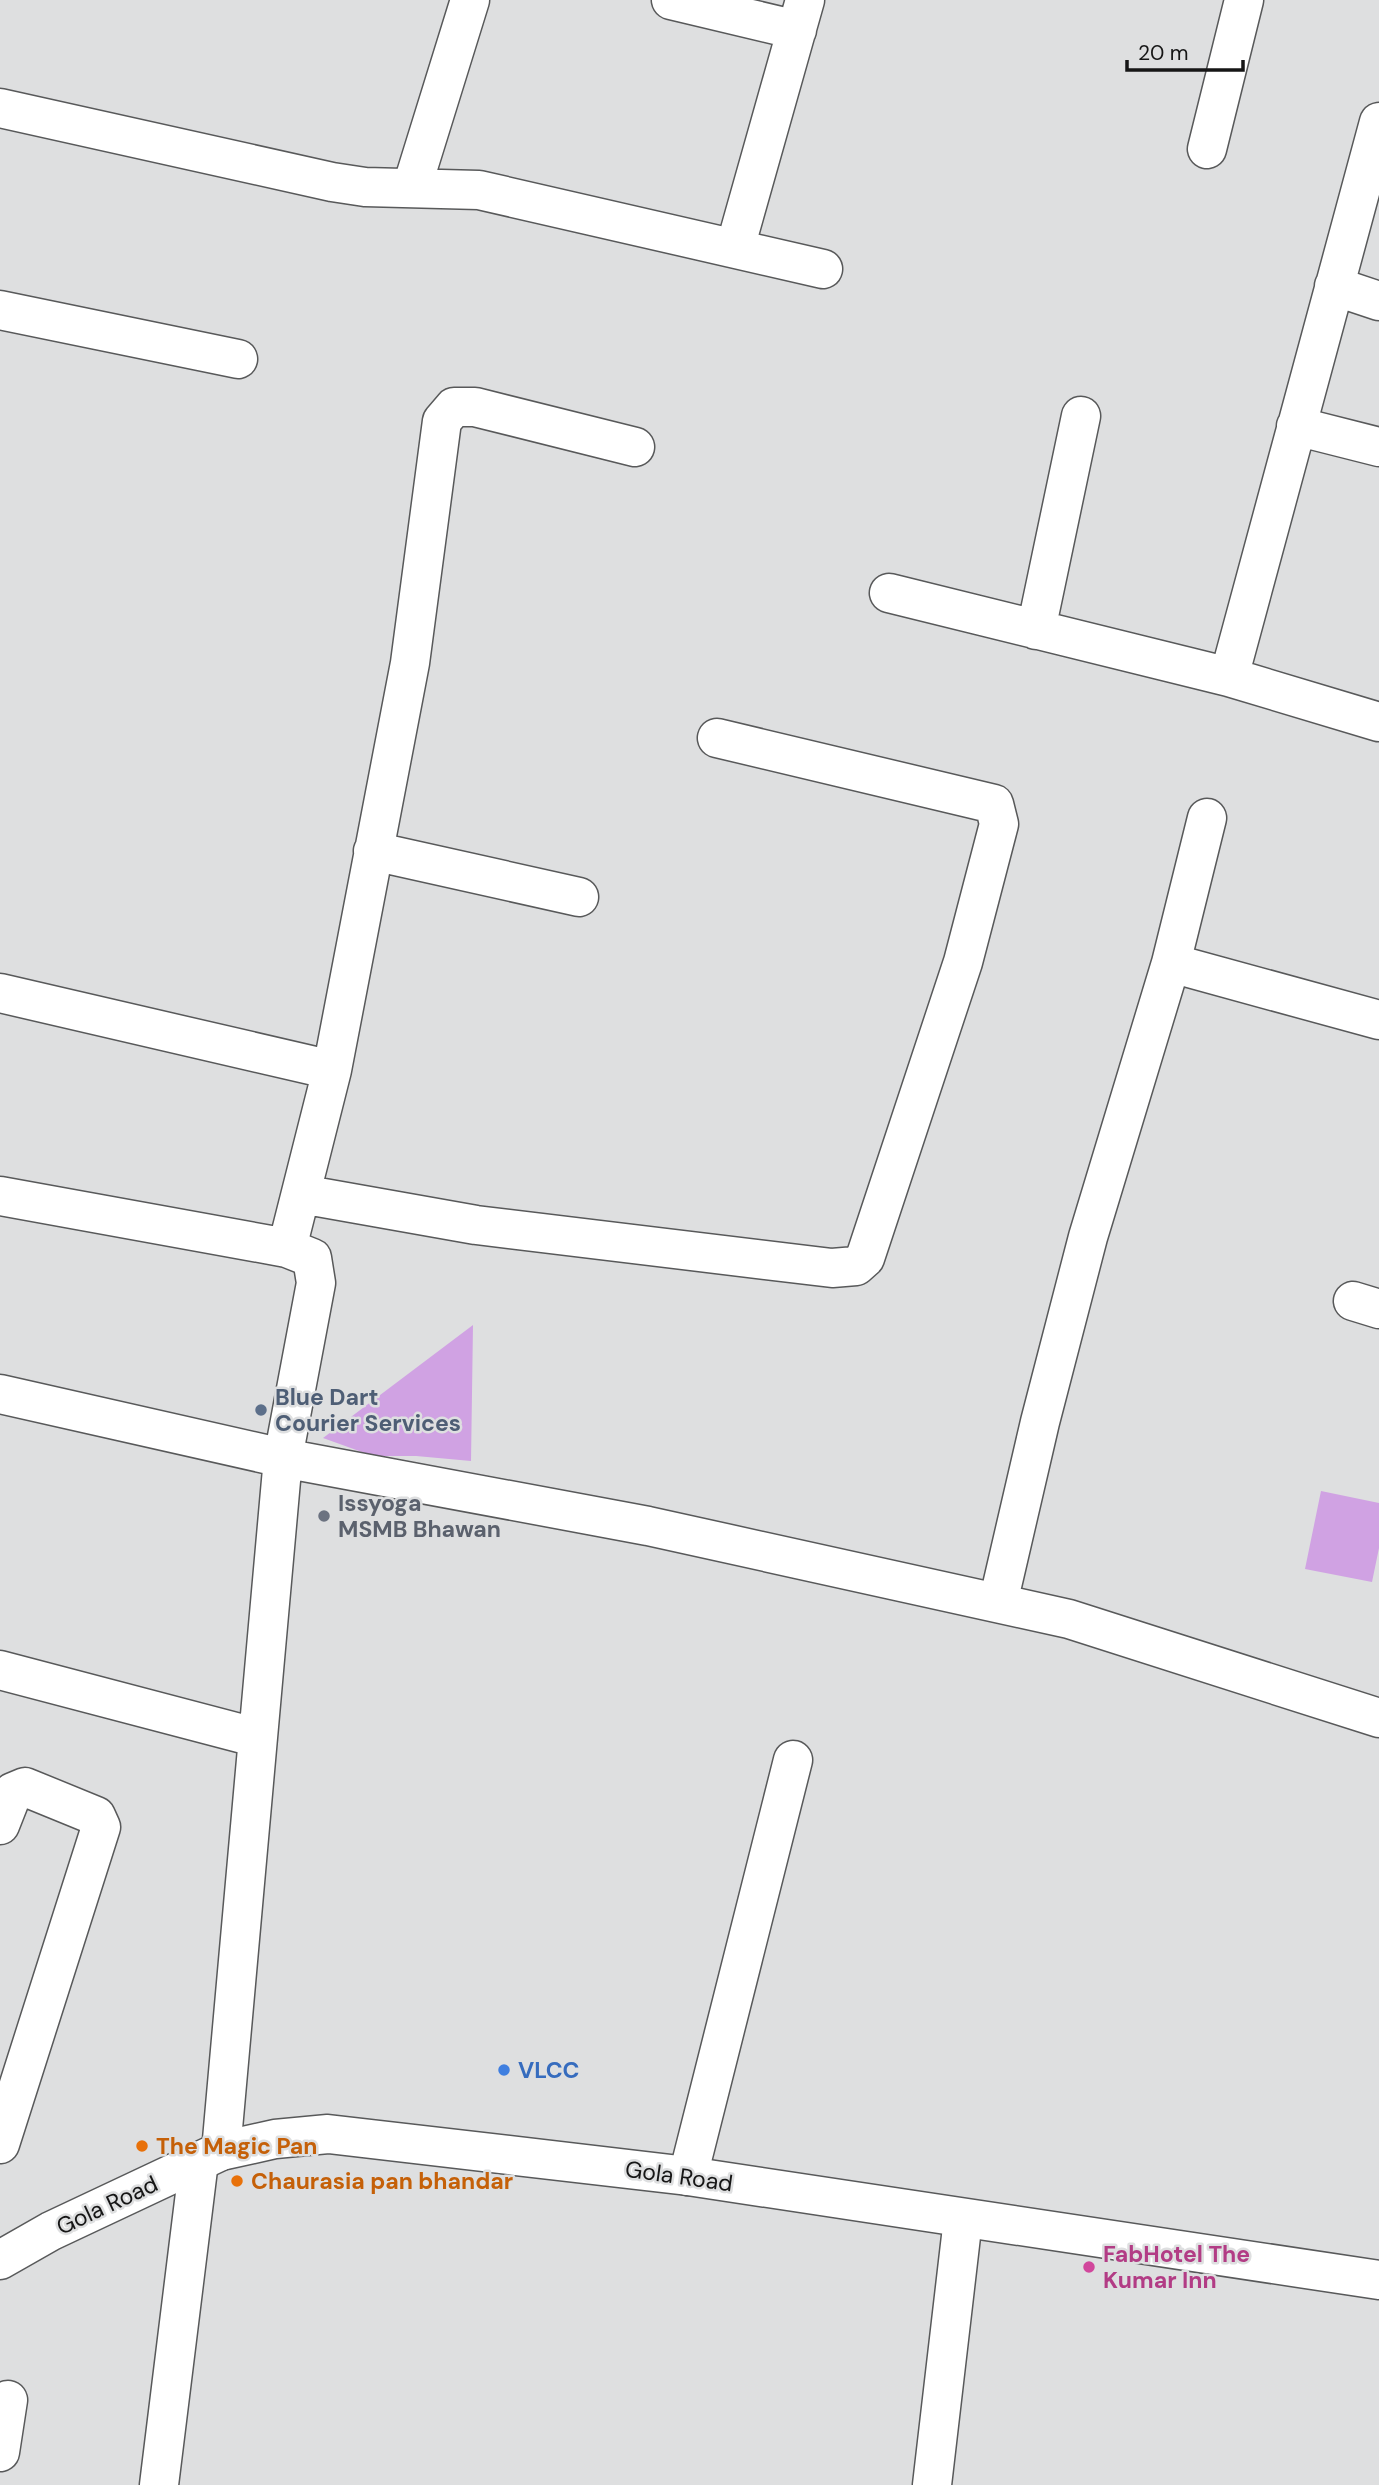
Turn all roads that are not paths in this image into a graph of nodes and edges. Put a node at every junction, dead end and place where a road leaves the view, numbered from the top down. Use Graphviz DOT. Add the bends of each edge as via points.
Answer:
graph roads {
  1 [pos="470,0"];
  2 [pos="671,0"];
  3 [pos="1244,0"];
  4 [pos="801,15"];
  5 [pos="0,108"];
  6 [pos="1379,122"];
  7 [pos="1207,149"];
  8 [pos="412,187"];
  9 [pos="735,248"];
  10 [pos="823,268"];
  11 [pos="1334,286"];
  12 [pos="1379,301"];
  13 [pos="0,310"];
  14 [pos="239,359"];
  15 [pos="1081,416"];
  16 [pos="1296,426"];
  17 [pos="635,447"];
  18 [pos="1379,447"];
  19 [pos="889,593"];
  20 [pos="1036,630"];
  21 [pos="1229,677"];
  22 [pos="1379,722"];
  23 [pos="717,738"];
  24 [pos="1207,818"];
  25 [pos="373,850"];
  26 [pos="579,897"];
  27 [pos="1171,963"];
  28 [pos="0,993"];
  29 [pos="1379,1020"];
  30 [pos="332,1070"];
  31 [pos="301,1194"];
  32 [pos="0,1196"];
  33 [pos="287,1248"];
  34 [pos="0,1394"];
  35 [pos="283,1458"];
  36 [pos="998,1603"];
  37 [pos="0,1670"];
  38 [pos="1379,1718"];
  39 [pos="258,1738"];
  40 [pos="793,1760"];
  41 [pos="0,1825"];
  42 [pos="0,2144"];
  43 [pos="210,2156"];
  44 [pos="688,2176"];
  45 [pos="964,2219"];
  46 [pos="0,2260"];
  47 [pos="1379,2280"];
  48 [pos="8,2400"];
  49 [pos="0,2452"];
  50 [pos="159,2485"];
  51 [pos="932,2485"];
  1 -- 8 [label="street"];
  2 -- 4 [label="street"];
  3 -- 7 [label="street"];
  4 -- 9 [label="street"];
  5 -- 8 [label="street" via="332,183"];
  6 -- 11 [label="street"];
  8 -- 9 [label="street" via="479,190"];
  9 -- 10 [label="street"];
  11 -- 12 [label="street"];
  11 -- 16 [label="street"];
  13 -- 14 [label="street"];
  15 -- 20 [label="street"];
  16 -- 18 [label="street"];
  16 -- 21 [label="street"];
  17 -- 25 [label="street" via="475,407 454,407 447,412 440,433 410,663"];
  19 -- 20 [label="street"];
  20 -- 21 [label="street"];
  21 -- 22 [label="street"];
  23 -- 31 [label="street" via="994,804 999,824 963,962 866,1258 856,1266 832,1268 476,1225"];
  24 -- 27 [label="street"];
  25 -- 26 [label="street"];
  25 -- 30 [label="street"];
  27 -- 29 [label="street"];
  27 -- 36 [label="street" via="1088,1237"];
  28 -- 30 [label="street"];
  30 -- 31 [label="street"];
  31 -- 33 [label="street"];
  32 -- 33 [label="street"];
  33 -- 35 [label="street" via="312,1258 316,1283"];
  34 -- 35 [label="street"];
  35 -- 36 [label="street" via="648,1526"];
  35 -- 39 [label="street"];
  36 -- 38 [label="street" via="1069,1619"];
  37 -- 39 [label="street"];
  39 -- 43 [label="street"];
  40 -- 44 [label="street"];
  41 -- 42 [label="street" via="13,1792 25,1787 96,1816 101,1826"];
  43 -- 44 [label="street, Gola Road" via="275,2139 328,2134"];
  43 -- 46 [label="street, Gola Road"];
  43 -- 50 [label="street"];
  44 -- 45 [label="street, Gola Road"];
  45 -- 47 [label="street, Gola Road"];
  45 -- 51 [label="street"];
  48 -- 49 [label="street"];
}
